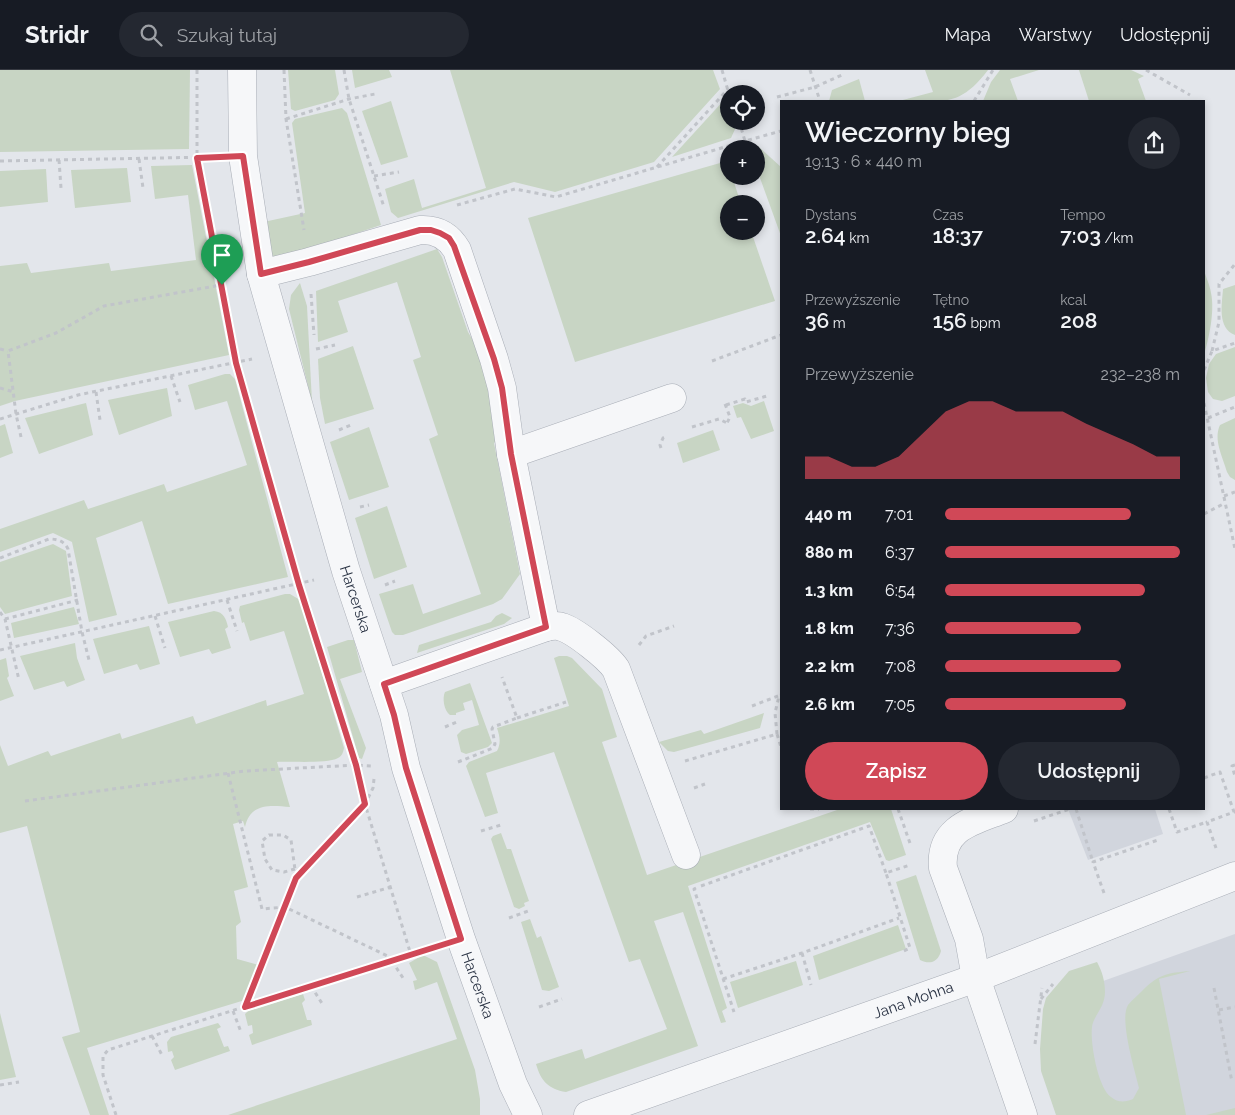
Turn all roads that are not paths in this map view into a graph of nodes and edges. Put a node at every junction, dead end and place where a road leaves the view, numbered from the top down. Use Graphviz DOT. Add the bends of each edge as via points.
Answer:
graph roads {
  1 [pos="242,70"];
  2 [pos="261,274"];
  3 [pos="672,398"];
  4 [pos="511,454"];
  5 [pos="546,627"];
  6 [pos="384,684"];
  7 [pos="1002,810"];
  8 [pos="686,855"];
  9 [pos="1227,866"];
  10 [pos="976,978"];
  11 [pos="528,1115"];
  12 [pos="588,1115"];
  13 [pos="1023,1115"];
  1 -- 2 [label="street, Harcerska" via="243,156"];
  2 -- 4 [label="street" via="420,230 431,230 449,238 457,250 494,359 502,388"];
  2 -- 6 [label="street, Harcerska" via="346,571"];
  3 -- 4 [label="street"];
  4 -- 5 [label="street"];
  5 -- 6 [label="street"];
  5 -- 8 [label="street" via="568,629 604,655 620,675"];
  6 -- 11 [label="street, Harcerska" via="406,768 461,939 513,1084"];
  7 -- 10 [label="street" via="958,828 944,851 943,868 969,939"];
  9 -- 10 [label="street, Jana Mohna"];
  10 -- 12 [label="street, Jana Mohna"];
  10 -- 13 [label="street"];
}
